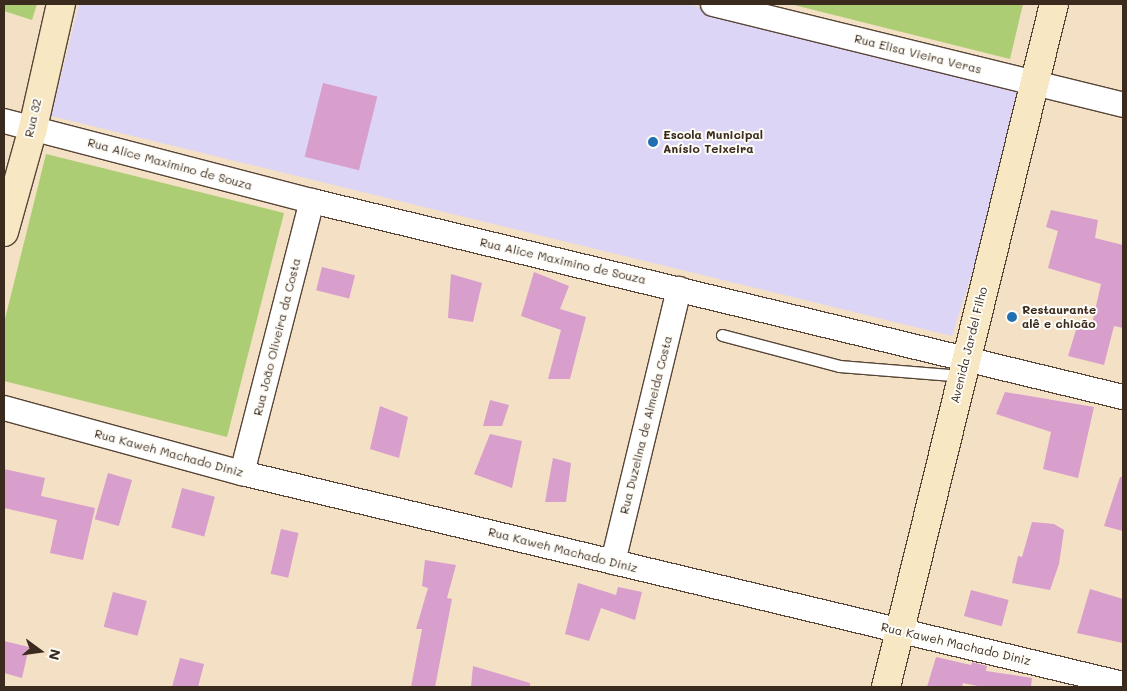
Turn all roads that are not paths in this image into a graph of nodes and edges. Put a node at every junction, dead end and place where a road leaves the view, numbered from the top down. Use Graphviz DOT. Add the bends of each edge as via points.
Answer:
graph roads {
  1 [pos="61,4"];
  2 [pos="713,4"];
  3 [pos="1054,4"];
  4 [pos="746,8"];
  5 [pos="1035,83"];
  6 [pos="1123,105"];
  7 [pos="4,121"];
  8 [pos="34,128"];
  9 [pos="312,202"];
  10 [pos="4,232"];
  11 [pos="679,289"];
  12 [pos="722,336"];
  13 [pos="964,367"];
  14 [pos="1123,397"];
  15 [pos="4,408"];
  16 [pos="242,473"];
  17 [pos="612,562"];
  18 [pos="901,631"];
  19 [pos="1123,684"];
  20 [pos="886,687"];
  1 -- 8 [label="main road, Rua 32"];
  2 -- 4 [label="street, Rua Elisa Vieira Veras"];
  3 -- 5 [label="main road, Avenida Jardel Filho"];
  4 -- 5 [label="street, Rua Elisa Vieira Veras"];
  5 -- 6 [label="street, Rua Elisa Vieira Veras"];
  5 -- 13 [label="main road, Avenida Jardel Filho"];
  7 -- 8 [label="street, Rua Alice Maximino de Souza"];
  8 -- 9 [label="street, Rua Alice Maximino de Souza"];
  8 -- 10 [label="main road, Rua 32"];
  9 -- 11 [label="street, Rua Alice Maximino de Souza"];
  9 -- 16 [label="street, Rua João Oliveira da Costa"];
  11 -- 13 [label="street, Rua Alice Maximino de Souza"];
  11 -- 17 [label="street, Rua Duzelina de Almeida Costa"];
  12 -- 13 [label="lane" via="839,366"];
  13 -- 14 [label="street, Rua Alice Maximino de Souza"];
  13 -- 18 [label="main road, Avenida Jardel Filho"];
  15 -- 16 [label="street, Rua Kaweh Machado Diniz"];
  16 -- 17 [label="street, Rua Kaweh Machado Diniz"];
  17 -- 18 [label="street, Rua Kaweh Machado Diniz"];
  18 -- 19 [label="street, Rua Kaweh Machado Diniz"];
  18 -- 20 [label="main road, Avenida Jardel Filho"];
}
